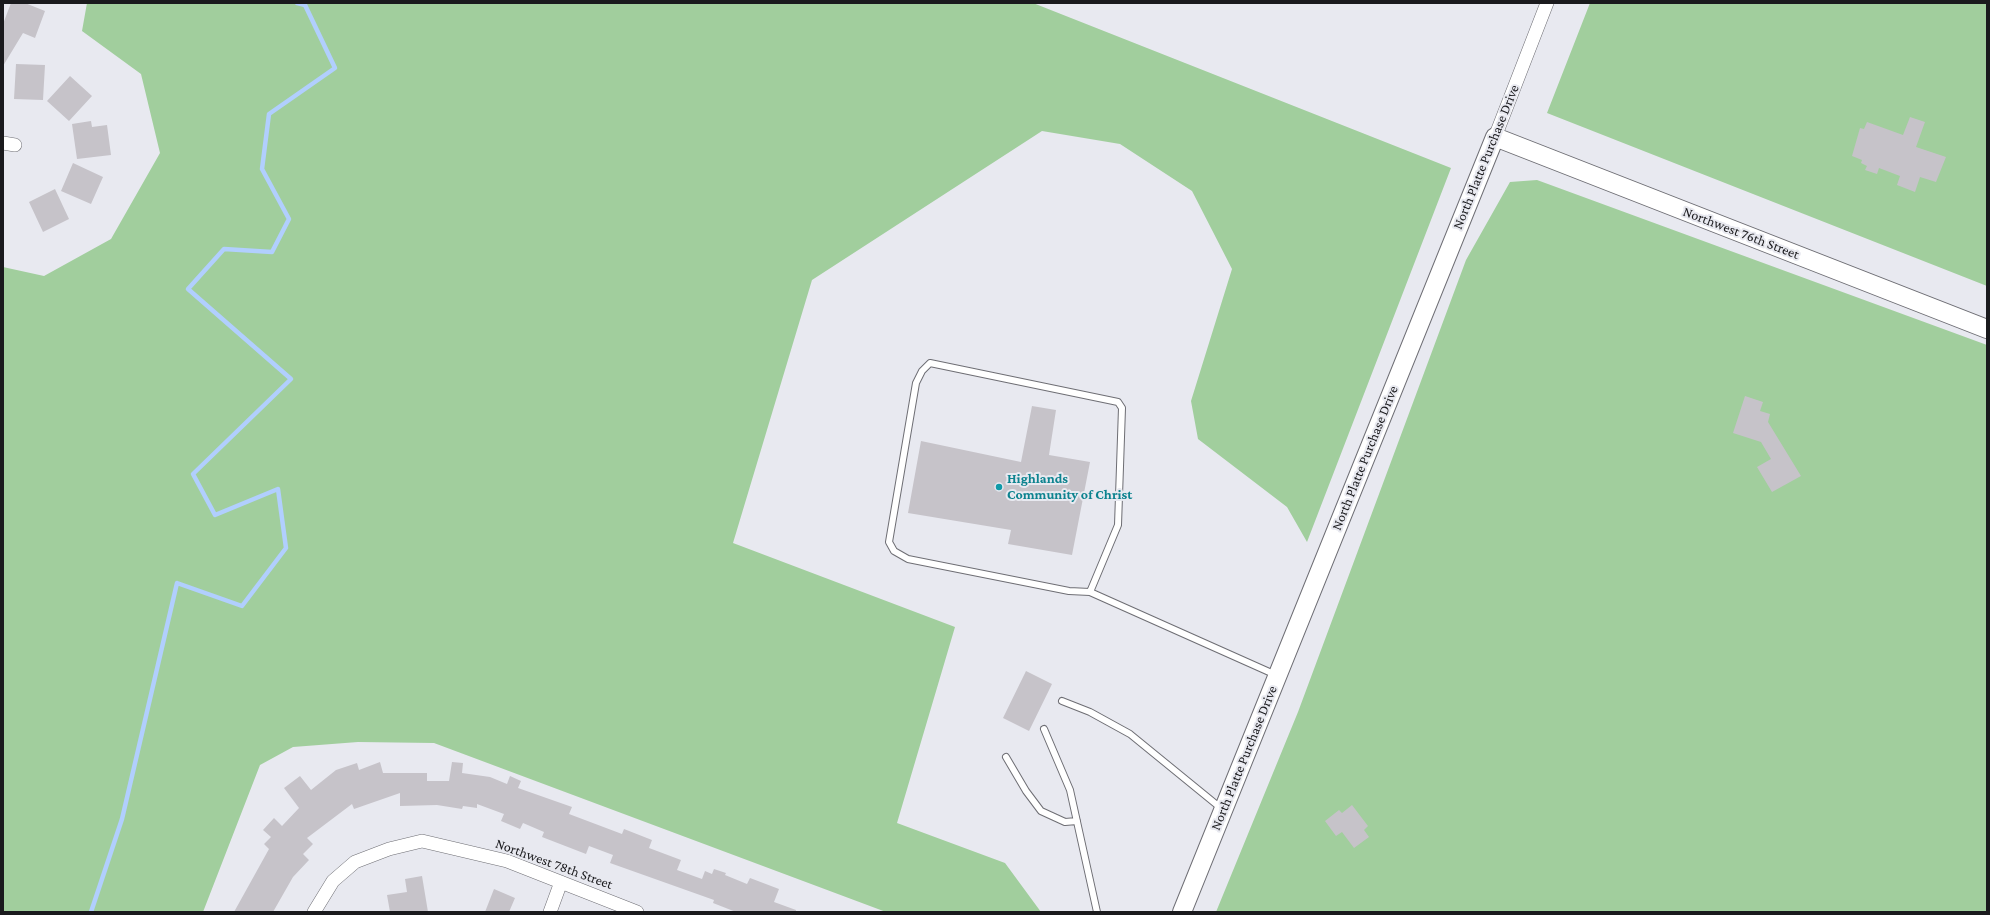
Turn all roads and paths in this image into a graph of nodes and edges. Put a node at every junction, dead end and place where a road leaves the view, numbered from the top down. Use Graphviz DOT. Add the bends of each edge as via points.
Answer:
graph roads {
  1 [pos="1547,3"];
  2 [pos="1495,137"];
  3 [pos="1987,329"];
  4 [pos="1090,592"];
  5 [pos="1277,676"];
  6 [pos="1062,702"];
  7 [pos="1044,729"];
  8 [pos="1006,757"];
  9 [pos="1223,810"];
  10 [pos="1077,821"];
  11 [pos="561,882"];
  12 [pos="314,912"];
  13 [pos="550,912"];
  14 [pos="637,912"];
  15 [pos="1096,912"];
  16 [pos="1182,912"];
  1 -- 2 [label="street, North Platte Purchase Drive"];
  2 -- 3 [label="street, Northwest 76th Street"];
  2 -- 5 [label="street, North Platte Purchase Drive"];
  4 -- 4 [label="lane" via="1118,524 1122,408 1118,402 930,363 916,383 889,542 894,551 908,559 1069,591"];
  4 -- 5 [label="lane"];
  5 -- 9 [label="street, North Platte Purchase Drive"];
  6 -- 9 [label="lane" via="1090,712 1130,734"];
  7 -- 10 [label="lane" via="1070,790"];
  8 -- 10 [label="lane" via="1026,791 1041,810 1065,822"];
  9 -- 16 [label="street, North Platte Purchase Drive"];
  10 -- 15 [label="lane"];
  11 -- 12 [label="street, Northwest 78th Street" via="507,861 422,841 389,849 355,862 333,881"];
  11 -- 13 [label="street"];
  11 -- 14 [label="street, Northwest 78th Street"];
}
